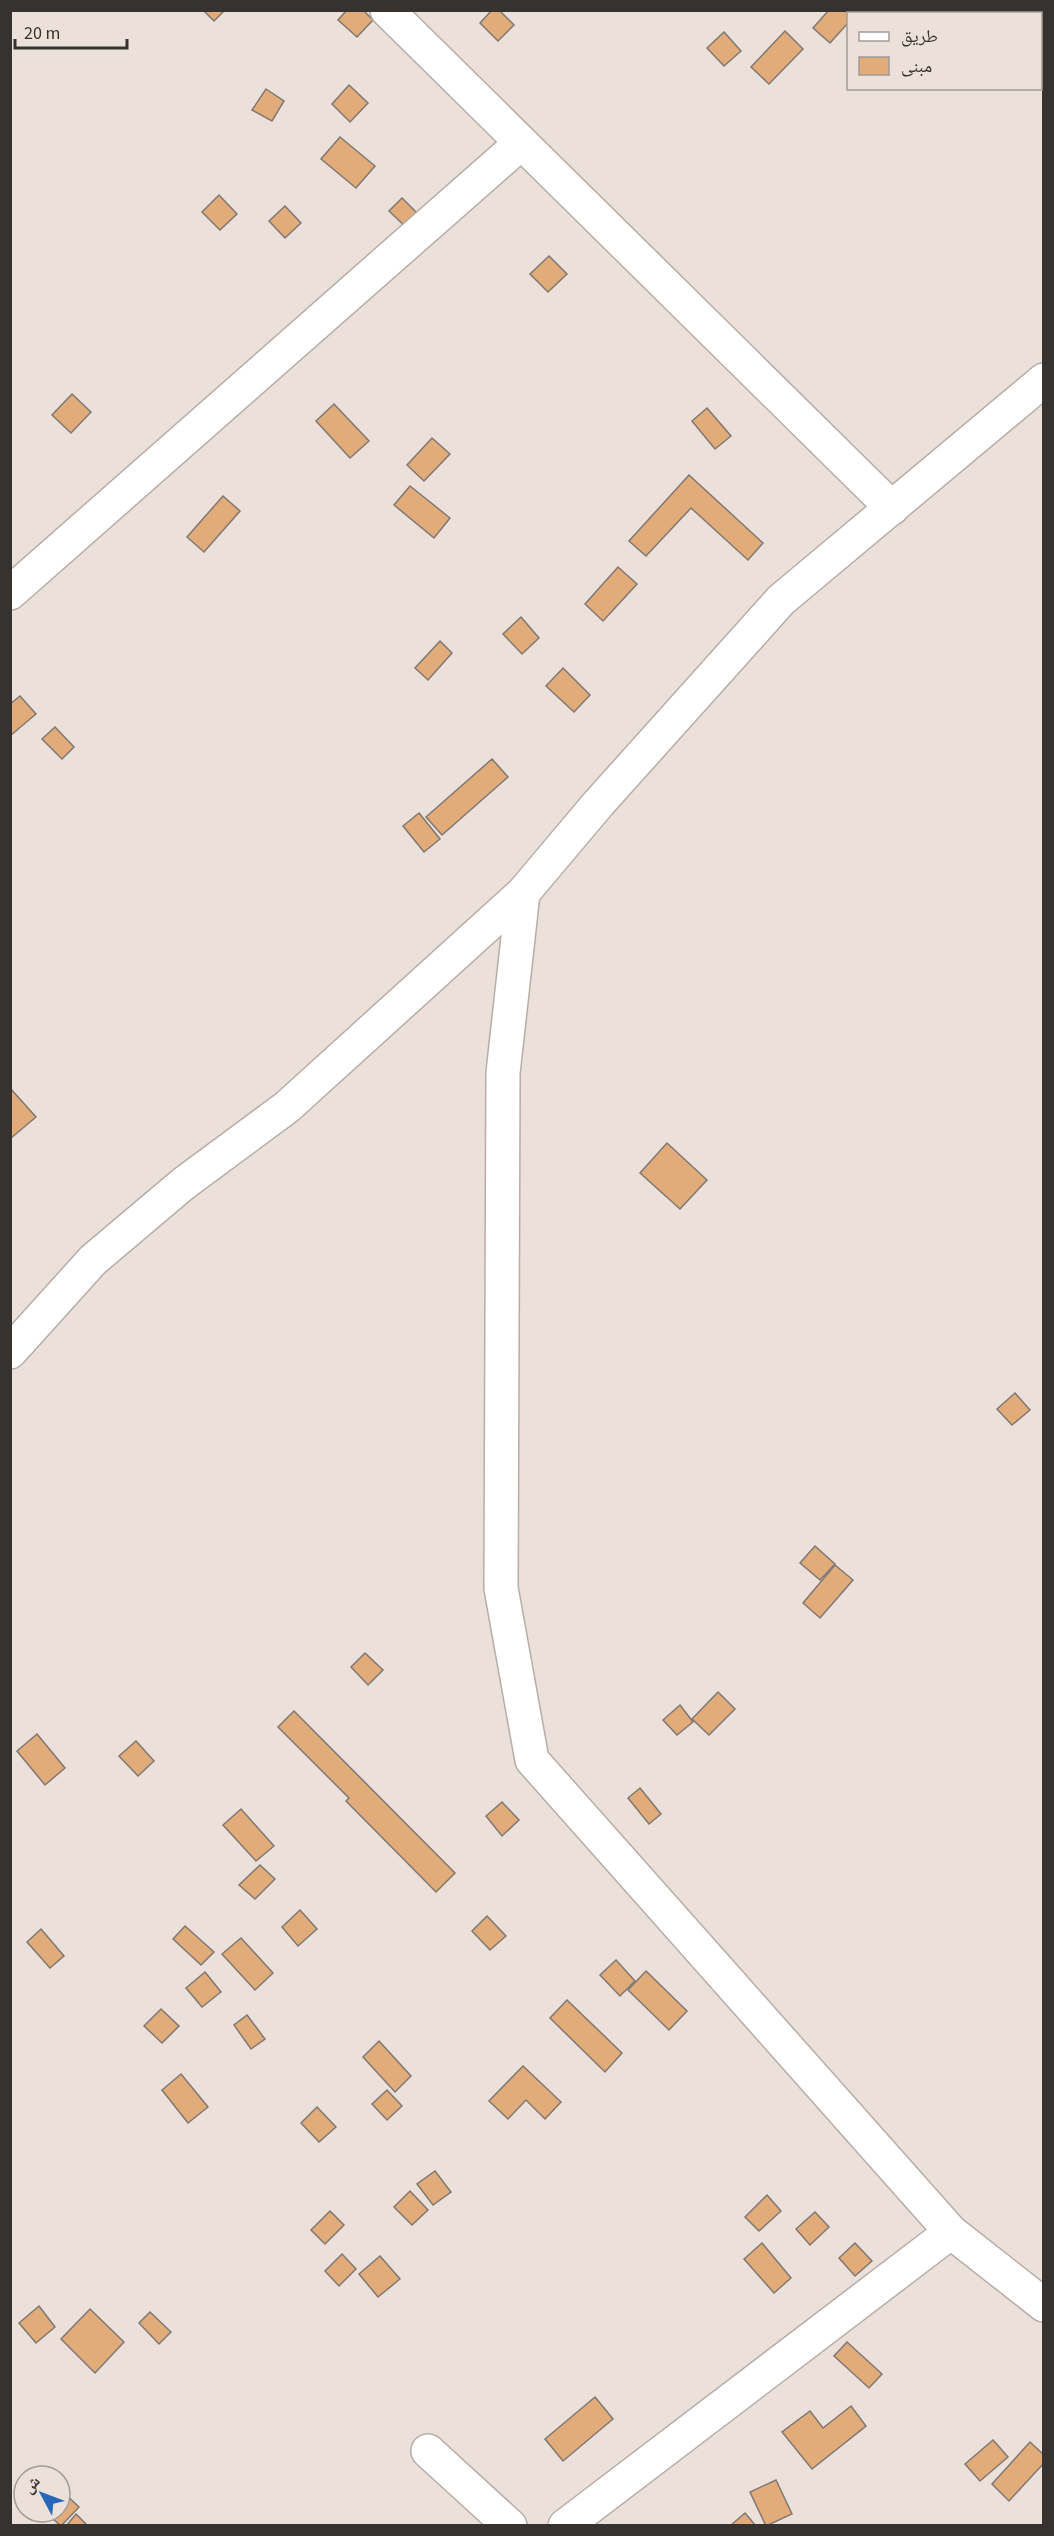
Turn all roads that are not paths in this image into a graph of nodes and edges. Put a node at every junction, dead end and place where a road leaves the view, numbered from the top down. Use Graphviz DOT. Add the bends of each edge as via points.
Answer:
graph roads {
  1 [pos="387,10"];
  2 [pos="521,143"];
  3 [pos="1044,380"];
  4 [pos="892,508"];
  5 [pos="10,593"];
  6 [pos="523,892"];
  7 [pos="10,1352"];
  8 [pos="951,2232"];
  9 [pos="1044,2305"];
  10 [pos="429,2451"];
  11 [pos="510,2526"];
  12 [pos="565,2526"];
  1 -- 2 [label="street"];
  2 -- 4 [label="street"];
  2 -- 5 [label="street"];
  3 -- 4 [label="street"];
  4 -- 6 [label="street" via="782,600"];
  6 -- 7 [label="street" via="287,1107 183,1184 93,1260"];
  6 -- 8 [label="street" via="502,1072 501,1588 532,1760"];
  8 -- 9 [label="street"];
  8 -- 12 [label="street"];
  10 -- 11 [label="street"];
}
